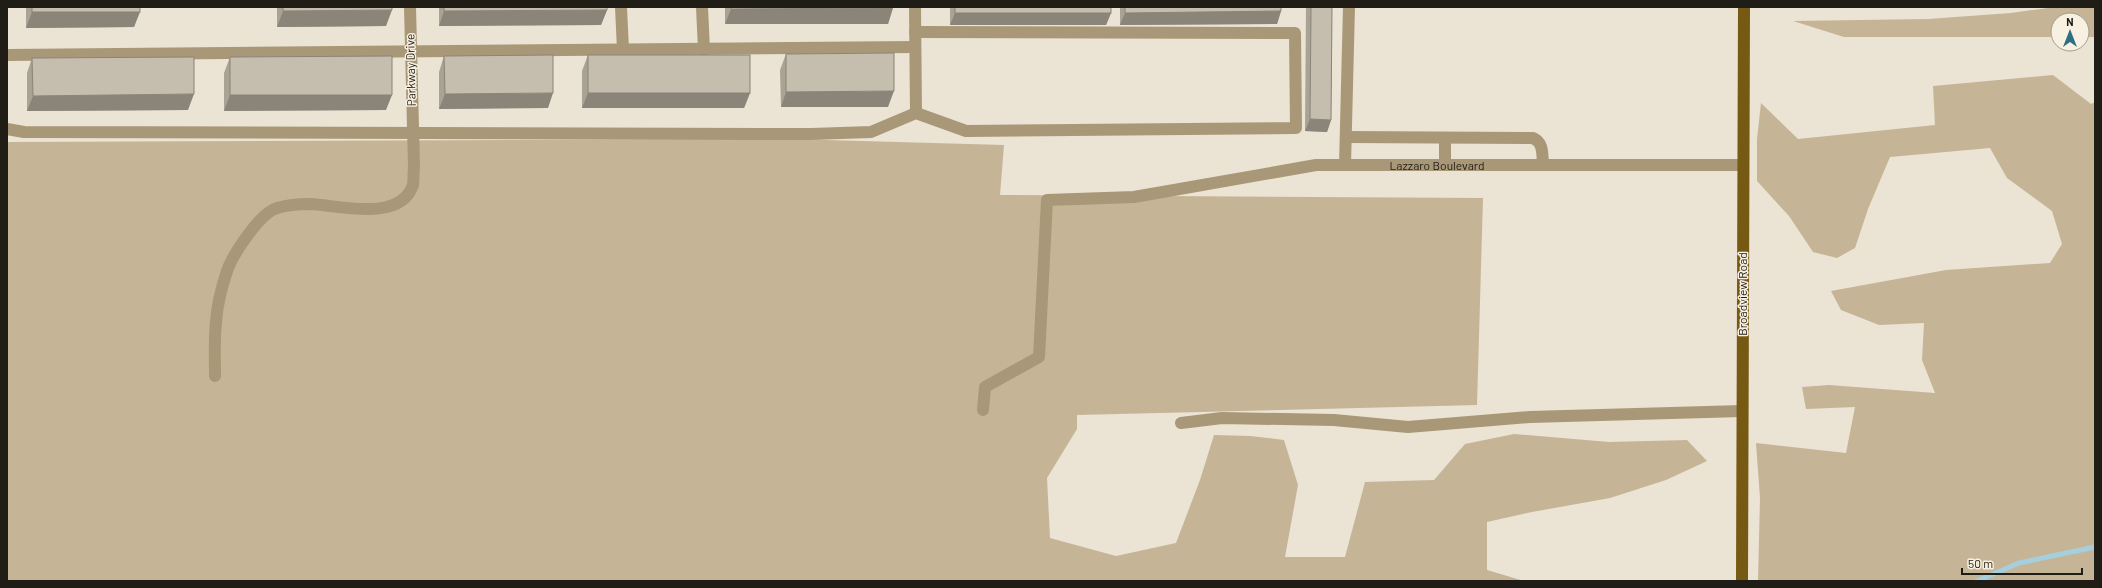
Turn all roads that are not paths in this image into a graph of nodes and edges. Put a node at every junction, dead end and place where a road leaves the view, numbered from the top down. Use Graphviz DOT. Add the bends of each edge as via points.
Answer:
graph roads {
  1 [pos="410,7"];
  2 [pos="621,7"];
  3 [pos="702,7"];
  4 [pos="915,7"];
  5 [pos="1349,7"];
  6 [pos="1744,7"];
  7 [pos="915,32"];
  8 [pos="915,47"];
  9 [pos="623,50"];
  10 [pos="704,50"];
  11 [pos="410,52"];
  12 [pos="7,55"];
  13 [pos="916,113"];
  14 [pos="7,129"];
  15 [pos="412,133"];
  16 [pos="1346,137"];
  17 [pos="1445,138"];
  18 [pos="1345,165"];
  19 [pos="1445,165"];
  20 [pos="1543,165"];
  21 [pos="1742,165"];
  22 [pos="215,376"];
  23 [pos="983,410"];
  24 [pos="1742,411"];
  25 [pos="1180,423"];
  26 [pos="1742,581"];
  1 -- 11 [label="street, Parkway Drive"];
  2 -- 9 [label="street"];
  3 -- 10 [label="street"];
  4 -- 7 [label="street"];
  5 -- 16 [label="street"];
  6 -- 21 [label="main road, Broadview Road"];
  7 -- 8 [label="street"];
  7 -- 13 [label="street" via="1295,33 1296,128 966,131"];
  8 -- 10 [label="street"];
  8 -- 13 [label="street"];
  9 -- 10 [label="street"];
  9 -- 11 [label="street"];
  11 -- 12 [label="street"];
  11 -- 15 [label="street, Parkway Drive"];
  13 -- 15 [label="street" via="871,132"];
  14 -- 15 [label="street" via="24,132"];
  15 -- 22 [label="street, Parkway Drive" via="413,185 404,200 385,207 359,211 311,204 276,208 262,217 248,234 227,270 216,320"];
  16 -- 17 [label="street"];
  16 -- 18 [label="street"];
  17 -- 19 [label="street"];
  17 -- 20 [label="street" via="1533,138 1542,145"];
  18 -- 19 [label="street, Lazzaro Boulevard"];
  18 -- 23 [label="street, Lazzaro Boulevard" via="1316,165 1134,197 1047,200 1039,357 985,387"];
  19 -- 20 [label="street, Lazzaro Boulevard"];
  20 -- 21 [label="street, Lazzaro Boulevard"];
  21 -- 24 [label="main road, Broadview Road"];
  24 -- 25 [label="street" via="1530,417 1408,427 1334,420 1230,418"];
  24 -- 26 [label="main road, Broadview Road"];
}
